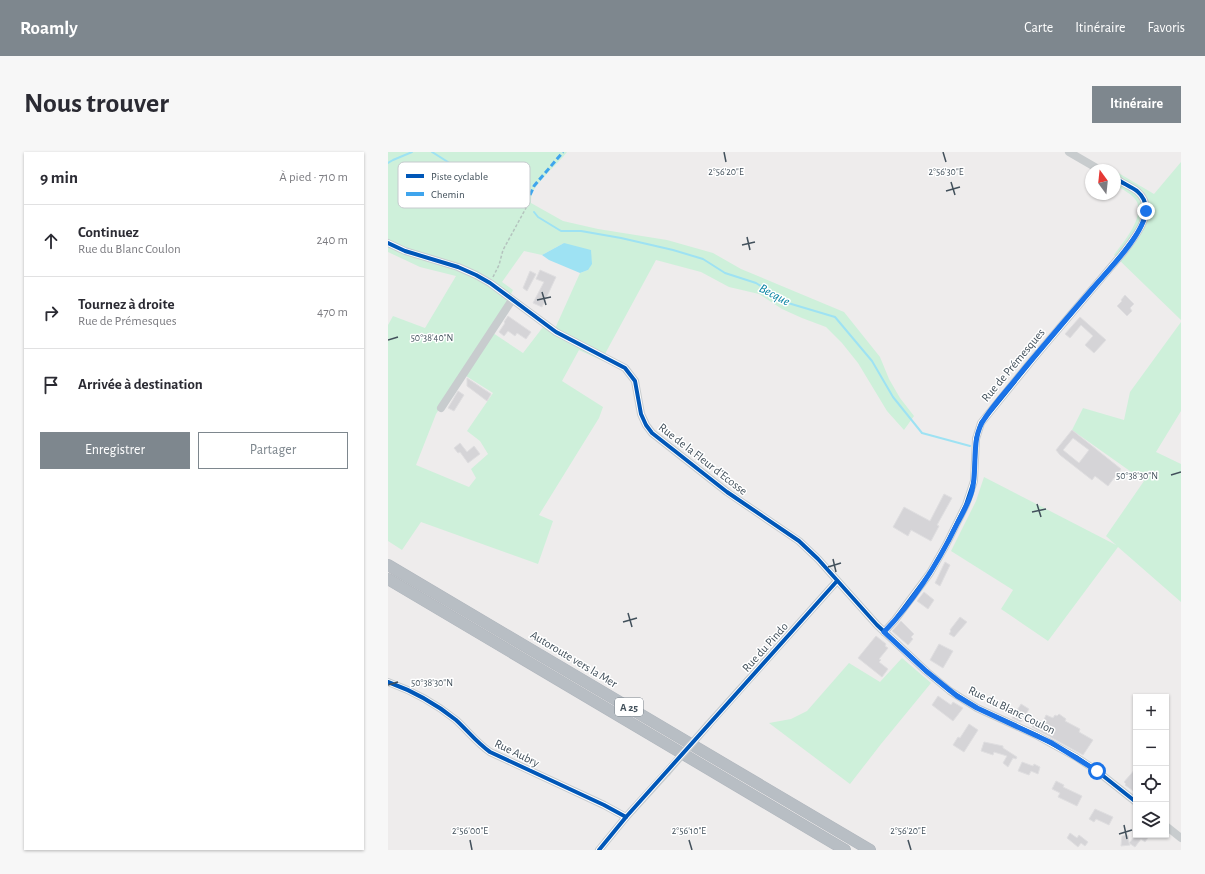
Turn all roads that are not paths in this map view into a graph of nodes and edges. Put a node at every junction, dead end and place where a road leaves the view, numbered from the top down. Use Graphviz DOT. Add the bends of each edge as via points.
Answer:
graph roads {
  1 [pos="1069,152"];
  2 [pos="1090,164"];
  3 [pos="1121,182"];
  4 [pos="388,243"];
  5 [pos="512,300"];
  6 [pos="441,408"];
  7 [pos="388,565"];
  8 [pos="388,579"];
  9 [pos="837,581"];
  10 [pos="884,632"];
  11 [pos="388,682"];
  12 [pos="1133,800"];
  13 [pos="626,817"];
  14 [pos="1169,828"];
  15 [pos="1181,838"];
  16 [pos="599,850"];
  17 [pos="845,850"];
  18 [pos="870,850"];
  1 -- 2 [label="street"];
  3 -- 10 [label="street, Rue de Prémesques" via="1142,197 1146,211 1143,223 1122,254 981,423 976,439 974,481 966,505 930,573"];
  4 -- 5 [label="street, Rue de la Fleur d'Ecosse" via="412,254 464,270 490,283"];
  5 -- 6 [label="street"];
  5 -- 9 [label="street, Rue de la Fleur d'Ecosse" via="556,332 625,368 635,381 641,414 652,433 727,492 799,541"];
  7 -- 18 [label="highway, Autoroute vers la Mer / A 25"];
  8 -- 17 [label="highway, A 25"];
  9 -- 10 [label="street, Rue de la Fleur d'Ecosse"];
  9 -- 13 [label="street, Rue du Pindo, bridge"];
  10 -- 12 [label="street, Rue du Blanc Coulon" via="957,696 1072,755"];
  11 -- 13 [label="street, Rue Aubry" via="414,692 439,707 490,752"];
  13 -- 16 [label="street"];
  14 -- 15 [label="street"];
}
